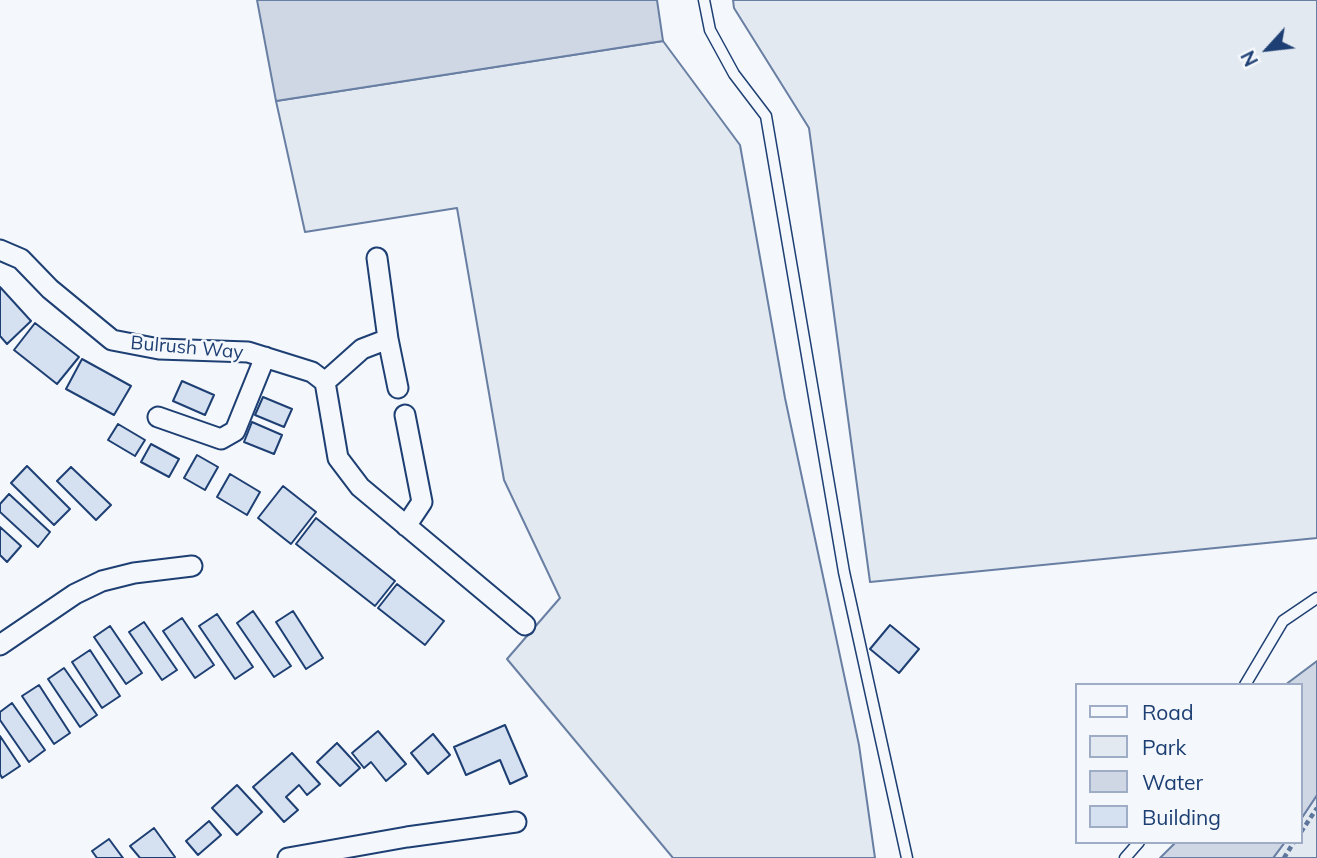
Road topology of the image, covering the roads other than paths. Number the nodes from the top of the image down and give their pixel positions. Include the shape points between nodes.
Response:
1 (704, 0) edge
2 (0, 250) edge
3 (377, 258) dead end
4 (388, 339) junction
5 (265, 357) junction
6 (325, 382) junction
7 (398, 388) dead end
8 (405, 415) dead end
9 (158, 417) dead end
10 (406, 526) junction
11 (192, 566) dead end
12 (1317, 598) edge
13 (525, 625) dead end
14 (0, 645) edge
15 (1246, 683) edge
16 (516, 822) dead end
17 (1137, 844) edge
18 (288, 858) edge
19 (907, 858) edge
20 (1125, 858) edge

1 - 19 lane via 710,30 734,74 766,116 844,572
2 - 5 street, Bulrush Way via 21,259 112,340 159,349 248,352
3 - 4 street
4 - 6 street via 362,349
4 - 7 street
5 - 6 street, Bulrush Way via 312,372
5 - 9 street via 235,431 228,435 220,439
6 - 10 street via 338,458 360,487
8 - 10 street via 422,502
10 - 13 street
11 - 14 street via 102,581
12 - 15 lane via 1283,621
16 - 18 street
17 - 20 lane

